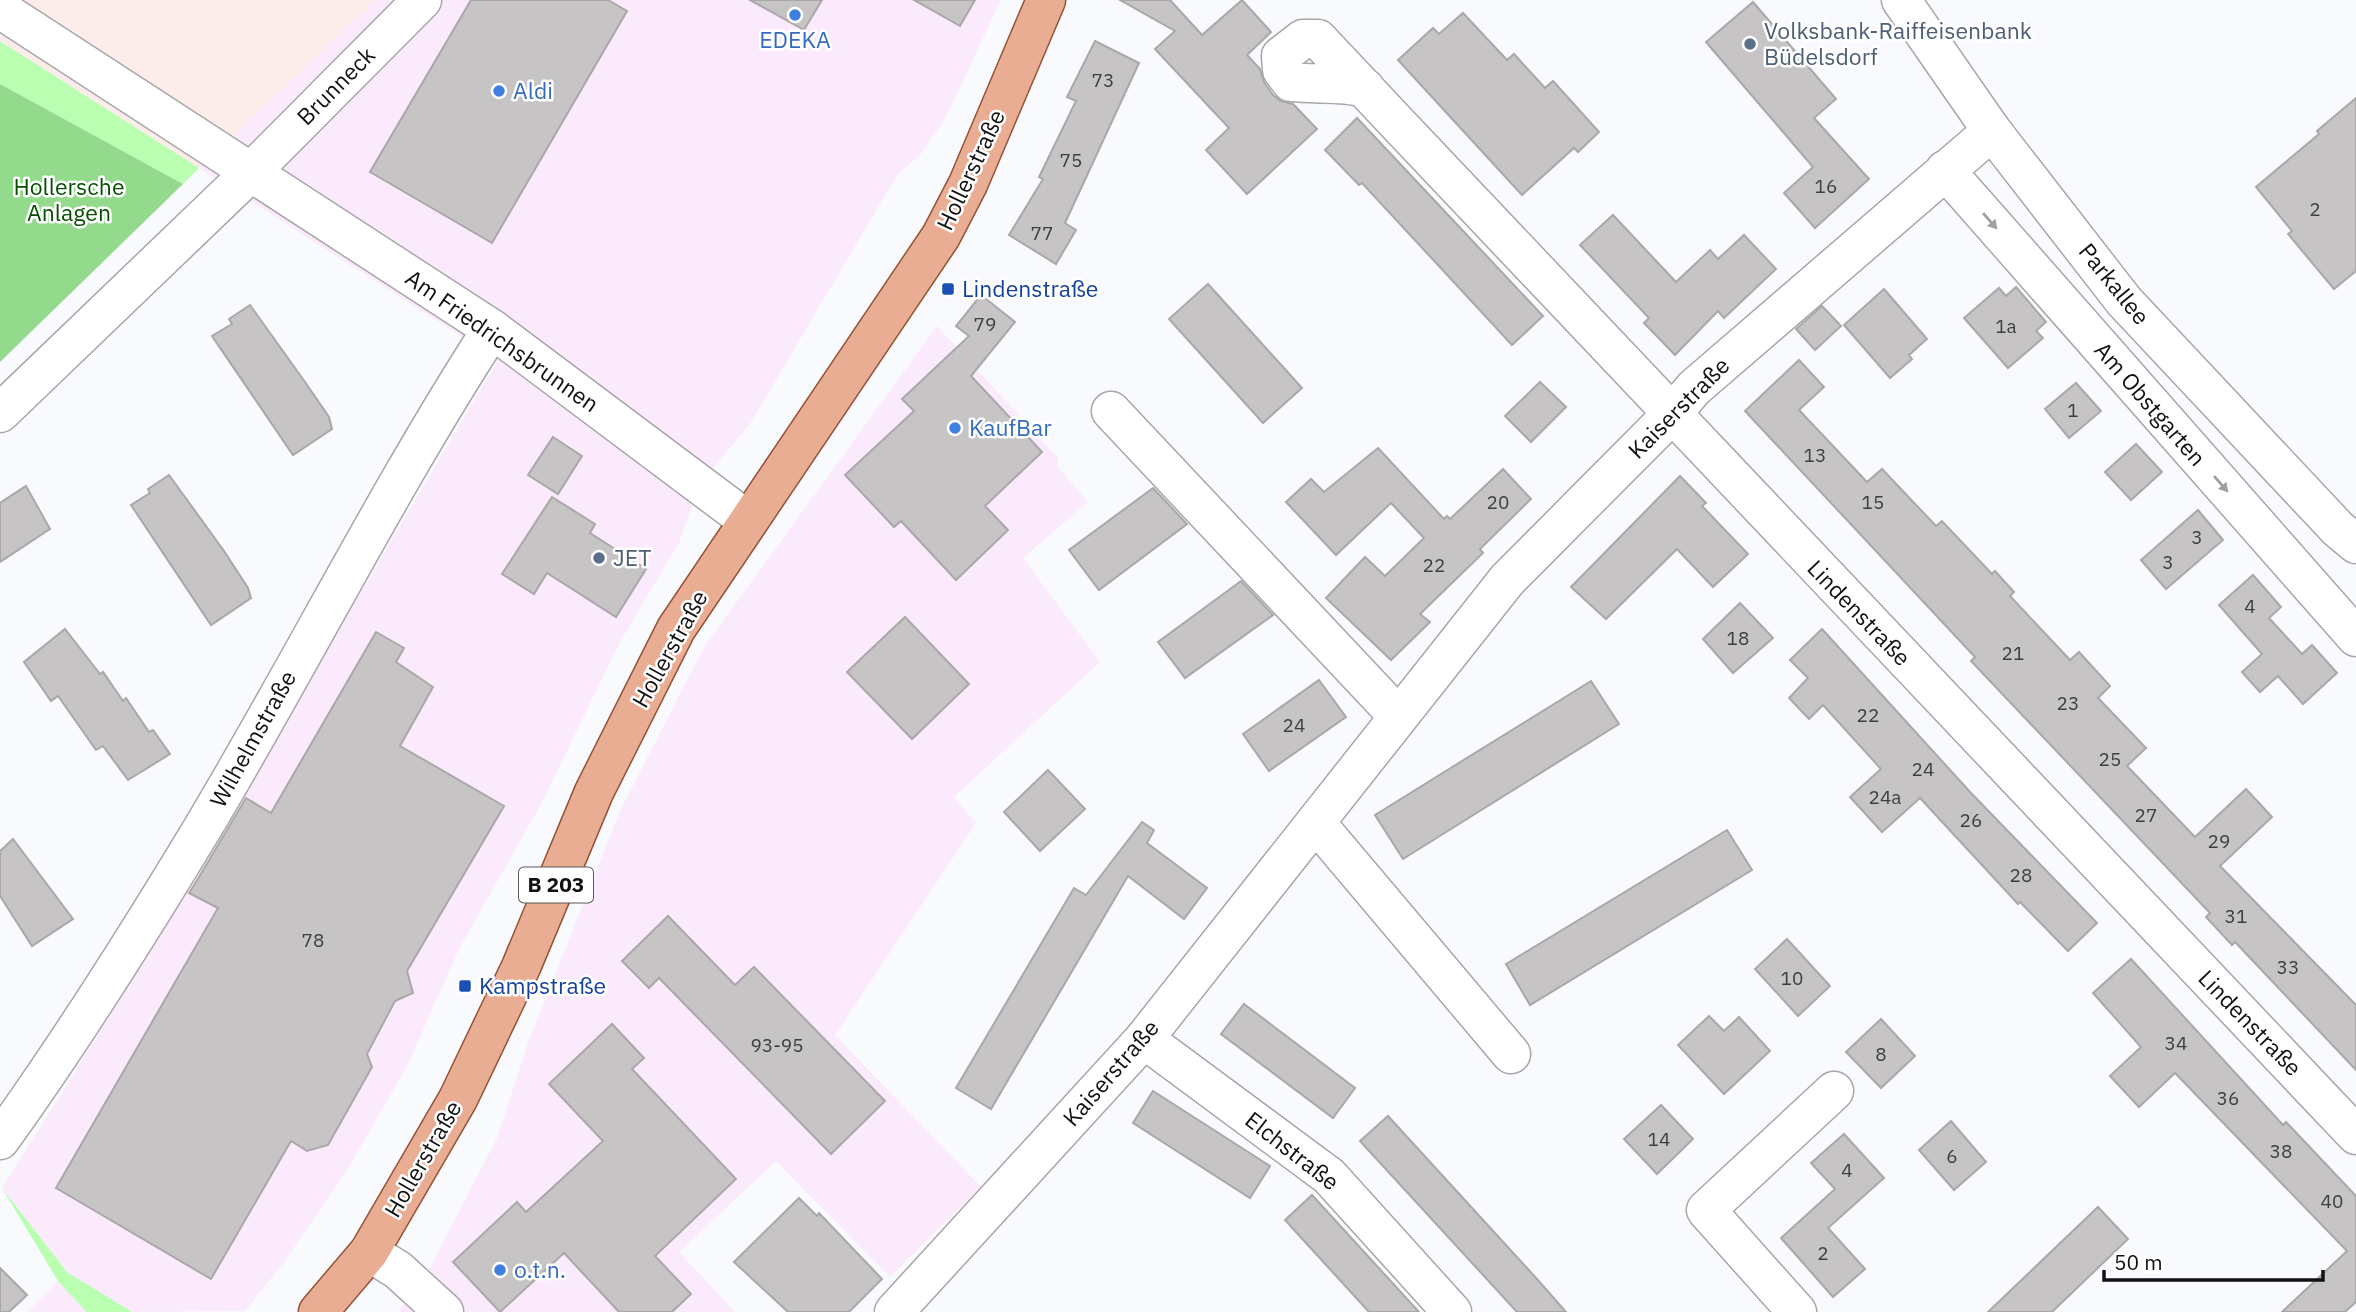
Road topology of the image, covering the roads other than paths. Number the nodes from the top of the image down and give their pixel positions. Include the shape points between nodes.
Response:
1 (422, 0) edge
2 (1046, 0) edge
3 (1901, 0) edge
4 (6, 7) edge
5 (1365, 88) dead end
6 (1992, 131) junction
7 (1945, 170) junction
8 (250, 173) junction
9 (492, 329) junction
10 (1111, 411) dead end
11 (0, 413) edge
12 (1671, 415) junction
13 (747, 520) junction
14 (2356, 544) edge
15 (2356, 637) edge
16 (1398, 716) junction
17 (1316, 823) junction
18 (1143, 1039) junction
19 (1511, 1054) dead end
20 (1834, 1091) dead end
21 (2356, 1135) edge
22 (0, 1140) edge
23 (369, 1252) junction
24 (318, 1312) edge
25 (444, 1312) edge
26 (894, 1312) edge
27 (1452, 1312) edge
28 (1797, 1312) edge

1 - 8 street, Brunneck
2 - 13 main road, Hollerstraße / B 203 via 968,184 941,236
3 - 6 street, Parkallee
4 - 8 street, Am Friedrichsbrunnen
5 - 12 street, Lindenstraße
6 - 7 street, Kaiserstraße
6 - 14 street, Parkallee via 2124,301
7 - 12 street, Kaiserstraße via 1693,388
7 -> 15 street, Am Obstgarten
8 - 9 street, Am Friedrichsbrunnen
8 - 11 street
9 - 13 street, Am Friedrichsbrunnen
9 - 22 street, Wilhelmstraße via 434,418 203,828 60,1057
10 - 16 street
12 - 16 street, Kaiserstraße via 1507,580
12 - 21 street, Lindenstraße
13 - 23 main road, Hollerstraße / B 203 via 677,629 594,792 521,967 458,1100
16 - 17 street, Kaiserstraße
17 - 18 street, Kaiserstraße
17 - 19 street
18 - 26 street, Kaiserstraße
18 - 27 street, Elchstraße via 1329,1176
20 - 28 street via 1706,1210
23 - 24 main road, Hollerstraße / B 203
23 - 25 street via 398,1270

